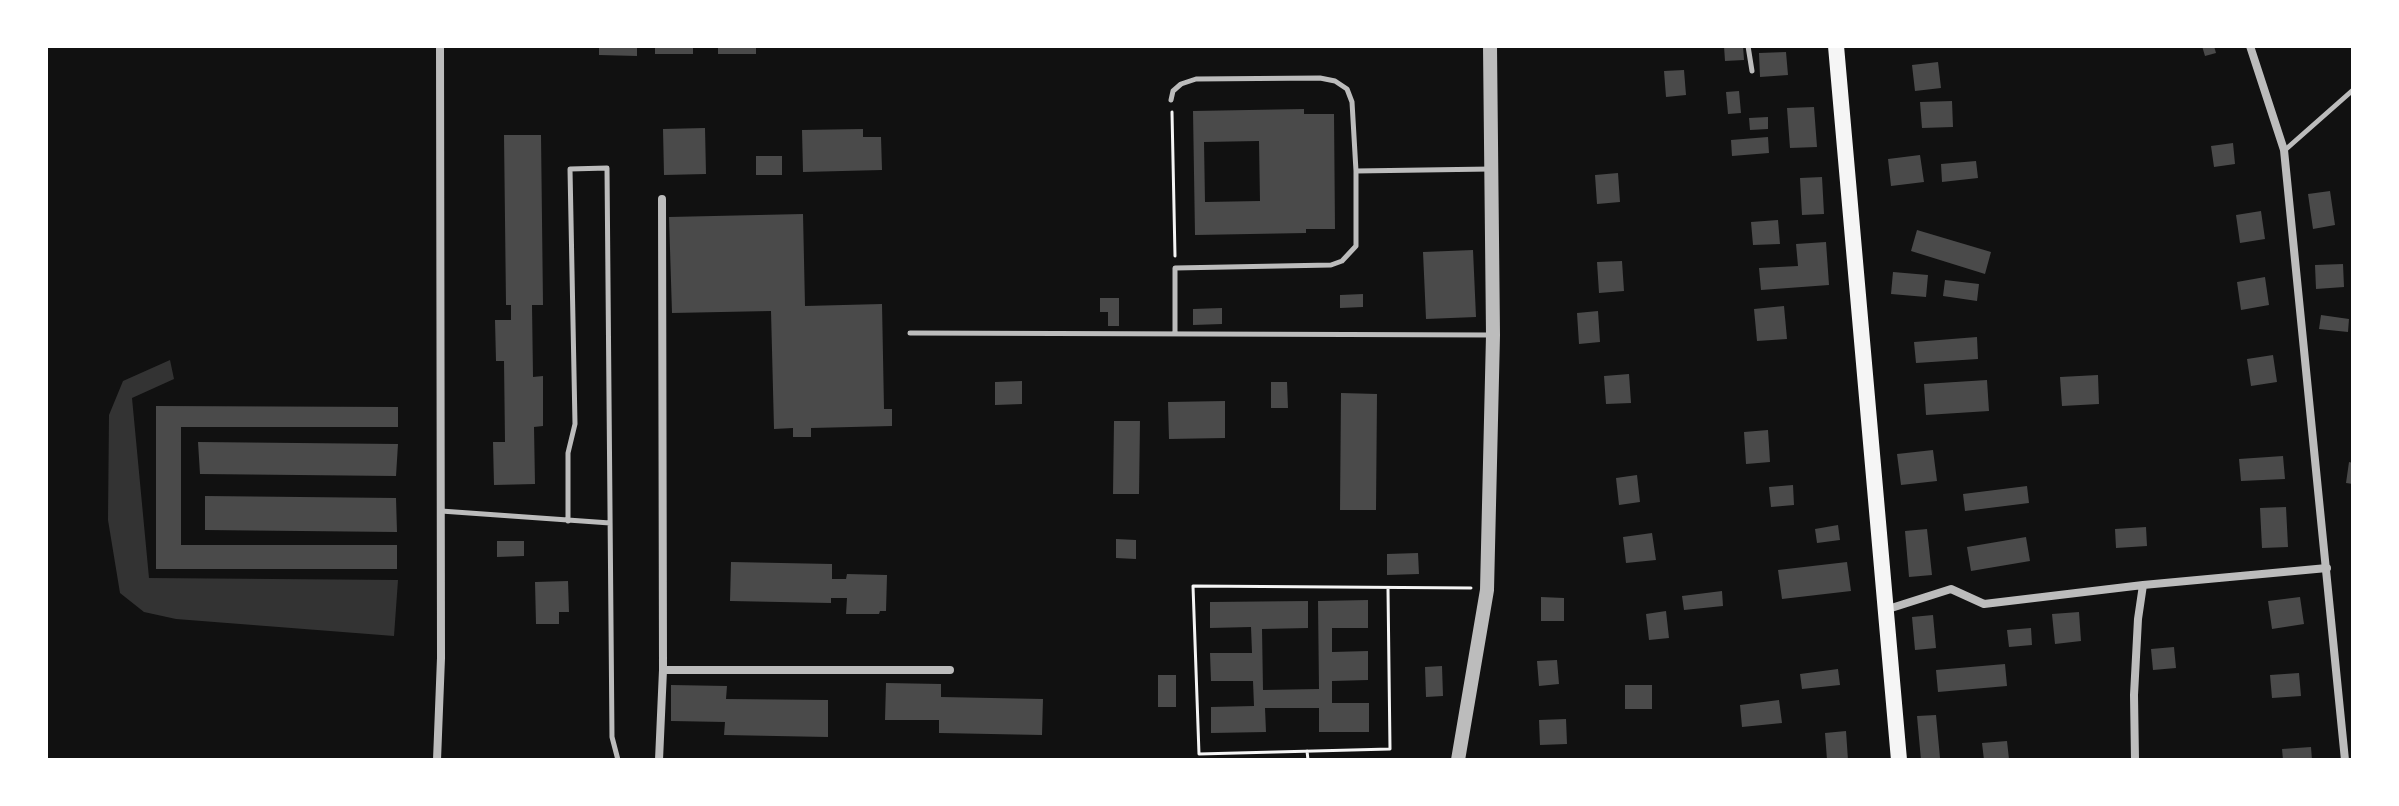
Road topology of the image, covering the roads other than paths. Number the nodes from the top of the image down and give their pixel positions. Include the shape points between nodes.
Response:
1 (440, 46) edge
2 (1490, 46) edge
3 (1748, 46) edge
4 (1836, 46) edge
5 (2250, 46) edge
6 (1752, 71) dead end
7 (2353, 90) edge
8 (1171, 100) road end
9 (2284, 150) junction
10 (1492, 169) junction
11 (1356, 171) junction
12 (662, 199) dead end
13 (910, 333) dead end
14 (1175, 333) junction
15 (1493, 335) junction
16 (441, 511) junction
17 (568, 521) junction
18 (610, 523) junction
19 (2327, 568) junction
20 (2143, 585) junction
21 (1885, 610) junction
22 (663, 670) junction
23 (950, 670) dead end
24 (437, 760) edge
25 (618, 760) edge
26 (659, 760) edge
27 (1458, 760) edge
28 (1899, 760) edge
29 (2135, 760) edge
30 (2345, 760) edge

1 - 16 street
2 - 10 street
3 - 6 lane
4 - 21 main road
5 - 9 street
7 - 9 lane
8 - 11 lane via 1181,84 1196,79 1335,81 1347,89 1352,102
9 - 19 street
10 - 11 lane
10 - 15 street
11 - 14 lane via 1356,246 1342,261 1175,268
12 - 22 street
13 - 14 lane
14 - 15 lane
15 - 27 street via 1487,588
16 - 17 lane
16 - 24 street
17 - 18 lane
17 - 18 lane via 568,453 575,424 570,169 607,168
18 - 25 lane via 612,737
19 - 20 street
19 - 30 street
20 - 21 street via 1984,604 1951,589
20 - 29 street
21 - 28 main road
22 - 23 street
22 - 26 street

